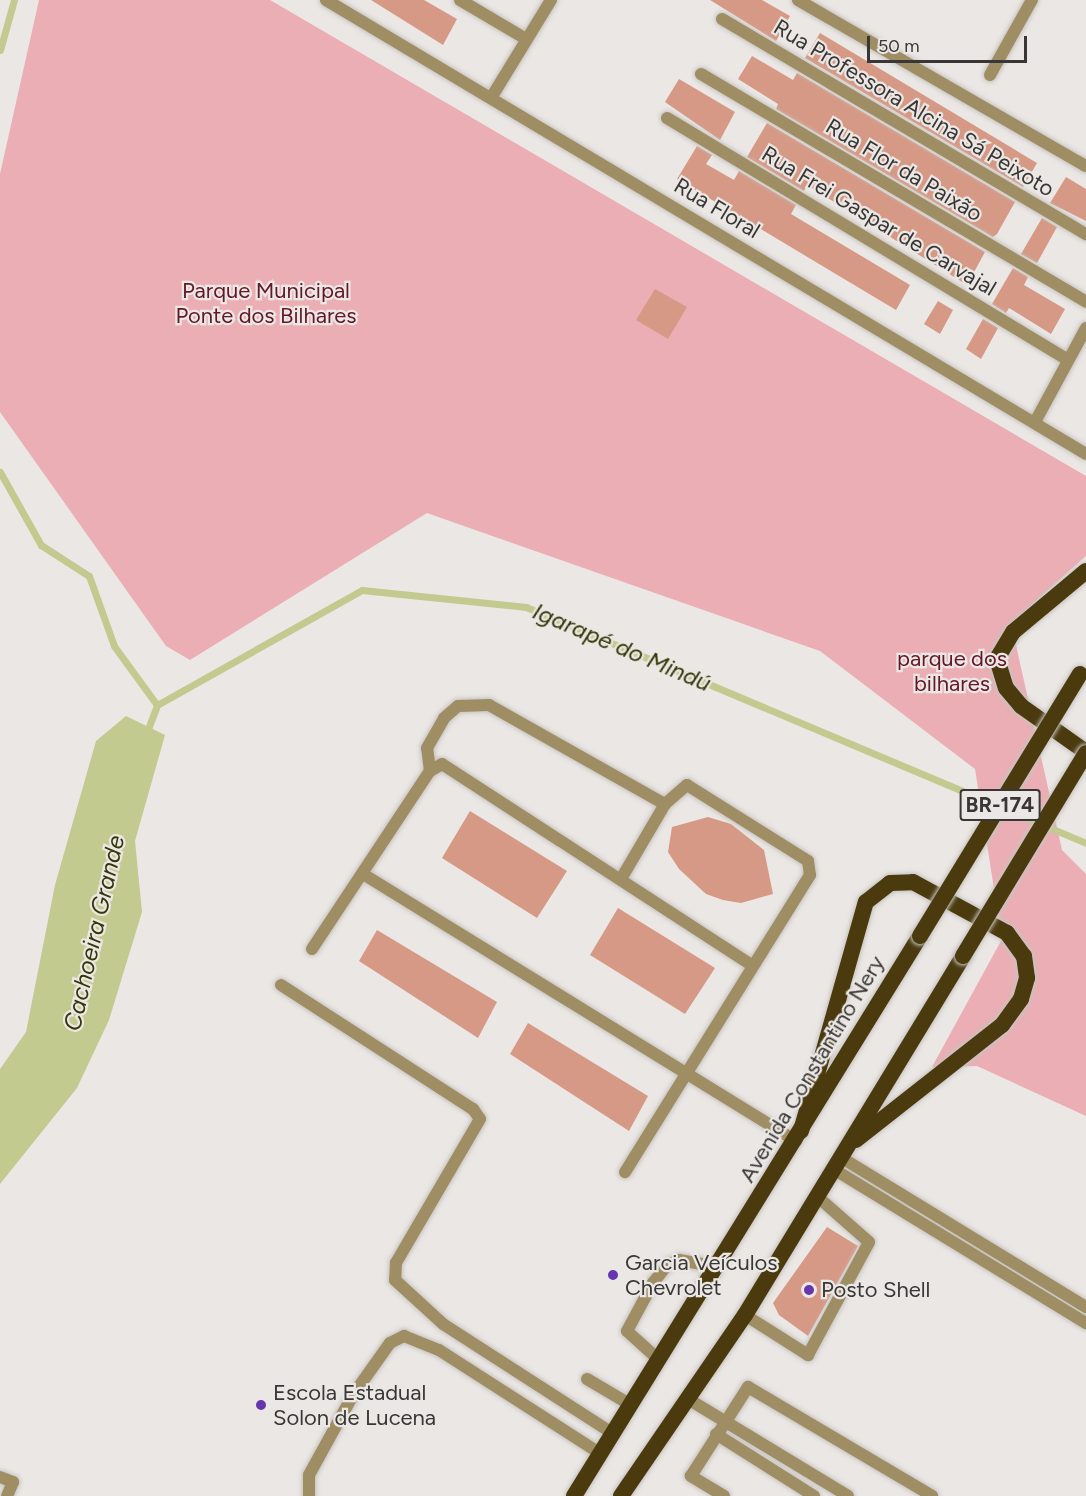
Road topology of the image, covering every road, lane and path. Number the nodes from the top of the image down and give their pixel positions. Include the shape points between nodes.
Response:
1 (326, 0) edge
2 (460, 0) edge
3 (551, 0) edge
4 (798, 0) edge
5 (1032, 0) edge
6 (722, 19) dead end
7 (526, 39) junction
8 (701, 74) dead end
9 (990, 75) dead end
10 (491, 98) junction
11 (667, 118) dead end
12 (1086, 166) edge
13 (1086, 234) edge
14 (1086, 302) edge
15 (1086, 328) edge
16 (1068, 360) junction
17 (1035, 422) junction
18 (1086, 454) edge
19 (1086, 571) edge
20 (1083, 669) edge
21 (1086, 752) edge
22 (430, 771) junction
23 (665, 804) junction
24 (363, 874) junction
25 (621, 879) junction
26 (312, 949) dead end
27 (752, 965) junction
28 (281, 985) dead end
29 (683, 1072) junction
30 (798, 1136) junction
31 (856, 1140) junction
32 (838, 1164) junction
33 (625, 1172) dead end
34 (819, 1198) junction
35 (717, 1267) junction
36 (1086, 1307) edge
37 (745, 1315) junction
38 (1086, 1323) edge
39 (659, 1360) junction
40 (587, 1379) dead end
41 (688, 1399) junction
42 (631, 1405) junction
43 (724, 1419) junction
44 (614, 1434) junction
45 (716, 1434) junction
46 (601, 1454) junction
47 (0, 1477) edge
48 (8, 1496) edge
49 (309, 1496) edge
50 (574, 1496) edge
51 (621, 1496) edge
52 (724, 1496) edge
53 (814, 1496) edge
54 (848, 1496) edge
55 (932, 1496) edge

1 - 10 street, Rua Floral
2 - 7 street
3 - 7 street
4 - 12 street
5 - 9 street
6 - 13 street, Rua Professora Alcina Sá Peixoto
7 - 10 street
8 - 14 street, Rua Flor da Paixão
10 - 17 street, Rua Floral
11 - 16 street, Rua Frei Gaspar de Carvajal
15 - 16 street
16 - 17 street
17 - 18 street, Rua Floral
19 - 21 highway via 1013,632 997,659 1006,688 1020,706
20 - 30 highway, Avenida Constantino Nery / BR-174, bridge
21 - 31 highway, BR-174, bridge
22 - 23 street via 427,748 444,718 458,706 489,705
22 - 24 street
22 - 25 street via 442,764 450,768
23 - 25 street
23 - 27 street via 687,784 808,861 810,875
24 - 26 street
24 - 29 street
25 - 27 street
27 - 29 street
28 - 44 street via 473,1109 480,1119 396,1263 395,1280 444,1324
29 - 30 street
29 - 33 street
30 - 31 highway via 866,902 890,884 913,882 1007,933 1024,956 1027,978 1021,999 1002,1025
30 - 35 highway, Avenida Constantino Nery / BR-174
31 - 32 highway, BR-174
32 - 34 highway, BR-174
32 - 36 street
32 - 38 street
34 - 37 highway, BR-174
34 - 37 street via 869,1242 808,1355
35 - 39 highway, Avenida Constantino Nery / BR-174
35 - 39 street via 679,1260 667,1265 653,1283 627,1331
37 - 41 highway, BR-174
39 - 42 highway, Avenida Constantino Nery / BR-174
40 - 42 street
41 - 43 street
41 - 51 highway, BR-174
42 - 44 highway, Avenida Constantino Nery / BR-174
43 - 45 street
43 - 54 street
43 - 55 street via 738,1396 757,1388
44 - 46 highway, Avenida Constantino Nery / BR-174
45 - 52 street via 691,1476
45 - 53 street
46 - 49 street via 439,1350 404,1336 390,1343 353,1395 309,1475
46 - 50 highway, Avenida Constantino Nery / BR-174
47 - 48 street via 13,1482

